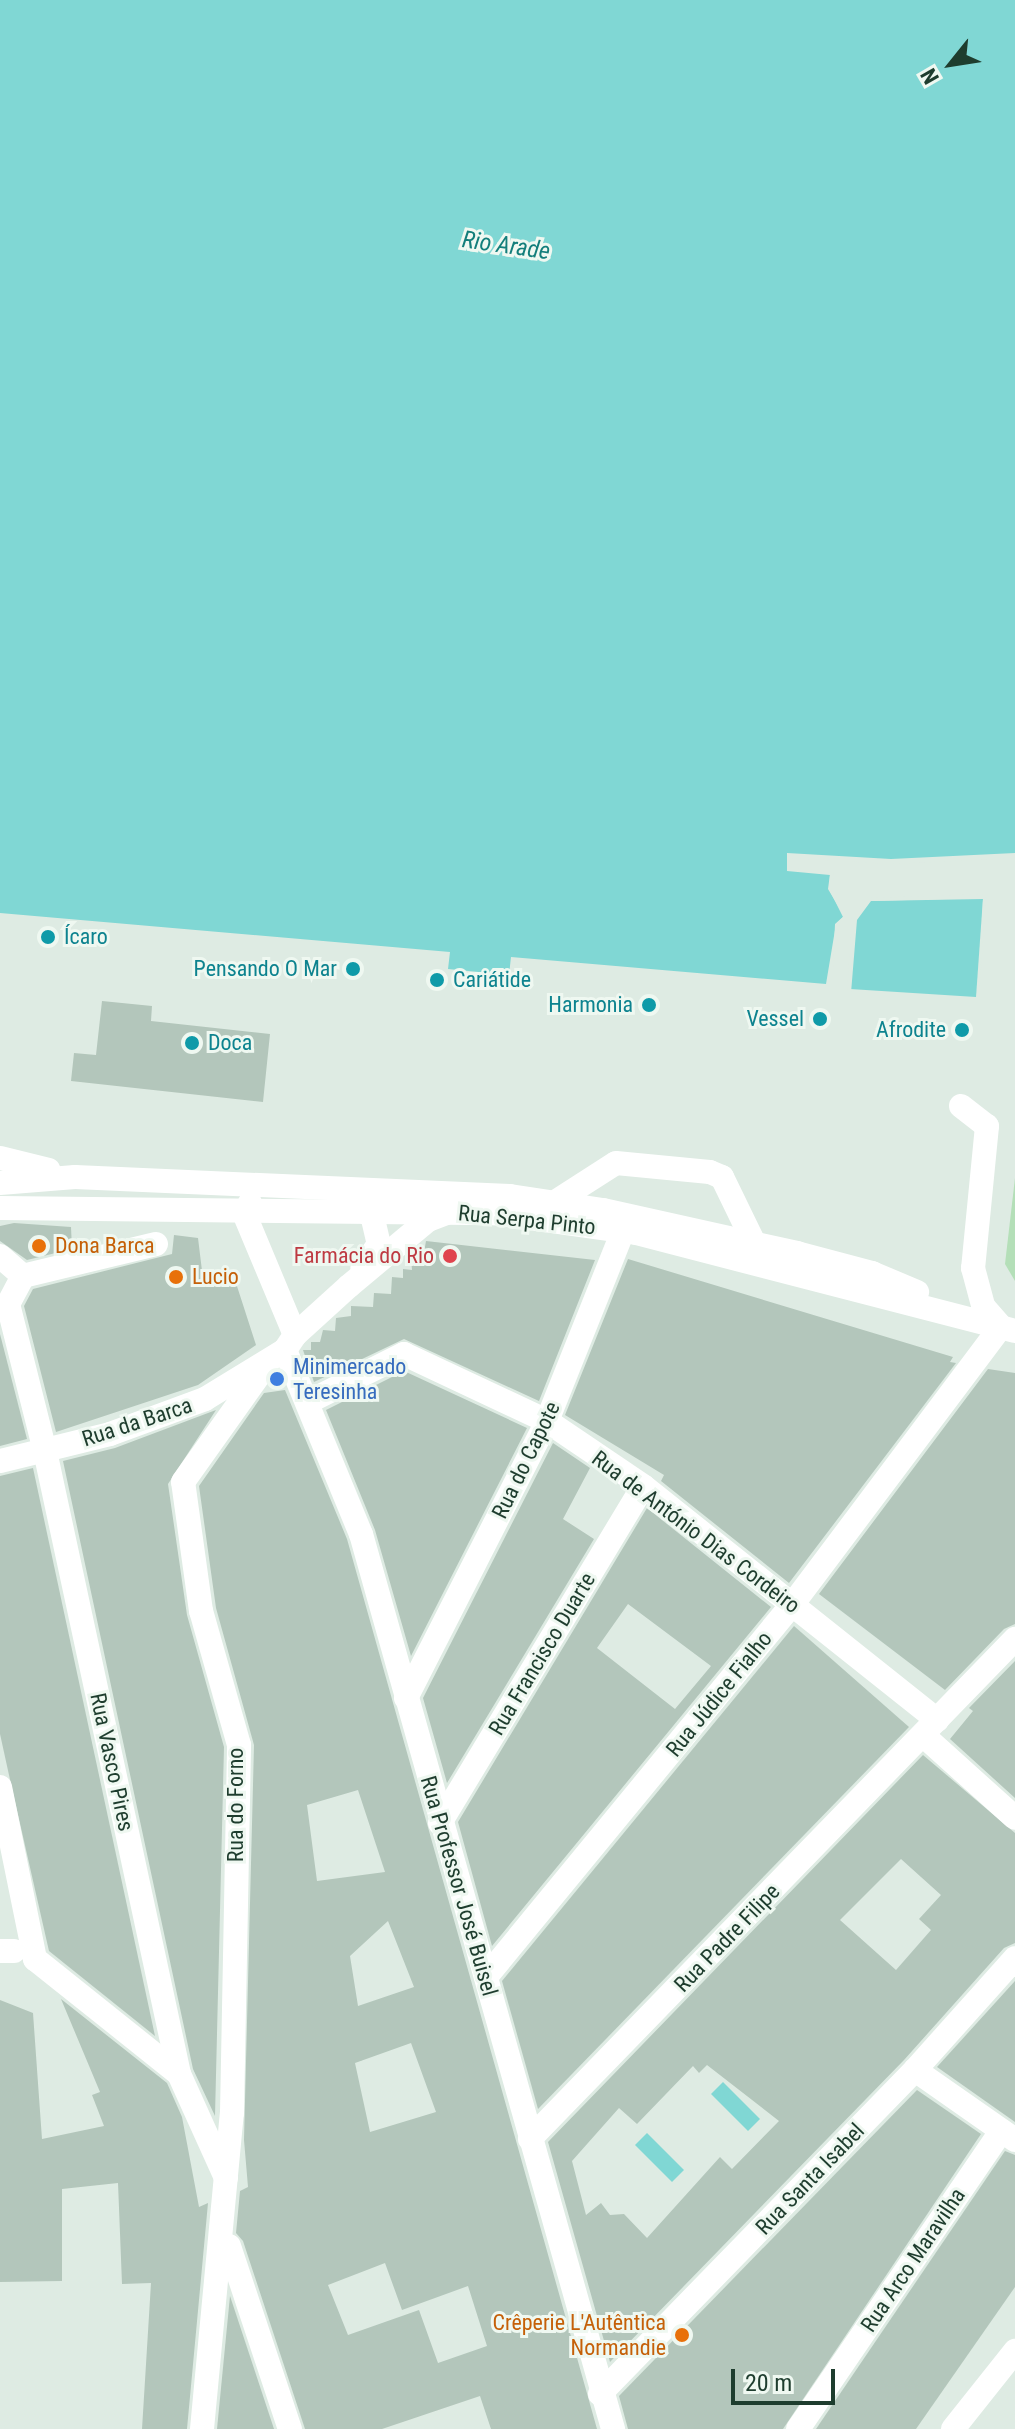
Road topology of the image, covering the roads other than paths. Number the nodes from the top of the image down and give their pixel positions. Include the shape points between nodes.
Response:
1 (961, 1106) dead end
2 (0, 1158) edge
3 (75, 1177) junction
4 (0, 1183) edge
5 (288, 1187) junction
6 (329, 1189) junction
7 (555, 1202) junction
8 (0, 1208) edge
9 (367, 1212) junction
10 (448, 1212) junction
11 (244, 1213) junction
12 (626, 1224) junction
13 (754, 1243) junction
14 (156, 1244) dead end
15 (0, 1256) edge
16 (23, 1276) junction
17 (349, 1286) junction
18 (4, 1303) edge
19 (1008, 1329) edge
20 (282, 1350) junction
21 (310, 1401) junction
22 (547, 1421) junction
23 (45, 1451) junction
24 (0, 1461) edge
25 (643, 1486) junction
26 (792, 1605) junction
27 (1015, 1639) edge
28 (406, 1698) junction
29 (930, 1728) junction
30 (0, 1787) edge
31 (1015, 1818) edge
32 (440, 1823) junction
33 (16, 1953) edge
34 (1015, 1958) edge
35 (486, 1977) junction
36 (915, 2070) junction
37 (179, 2074) junction
38 (1008, 2135) edge
39 (530, 2139) junction
40 (227, 2180) junction
41 (224, 2224) junction
42 (1015, 2351) edge
43 (600, 2394) junction
44 (202, 2429) edge
45 (290, 2429) edge
46 (613, 2429) edge
47 (798, 2429) edge
48 (953, 2429) edge

1 - 19 street via 987,1126 973,1268 983,1306
2 - 3 street
3 - 4 street
3 - 5 street, Rua Serpa Pinto
5 - 6 street, Rua Serpa Pinto
5 - 11 street via 260,1194
6 - 7 street, Rua Serpa Pinto
6 - 9 street via 358,1201
7 - 12 street, Rua Serpa Pinto
7 - 13 street via 616,1163 710,1172 722,1177
8 - 11 street, Rua Serpa Pinto
9 - 10 street, Rua Serpa Pinto
9 - 11 street, Rua Serpa Pinto
9 - 17 street via 379,1244
10 - 12 street, Rua Serpa Pinto
10 - 17 street via 428,1220
11 - 20 street, Rua Professor José Buisel
12 - 13 street, Rua Serpa Pinto
12 - 19 street, Rua Serpa Pinto
12 - 22 street, Rua do Capote
13 - 19 street, Rua Serpa Pinto via 872,1273
14 - 16 street
15 - 16 street
16 - 18 street
17 - 20 street
18 - 23 street, Rua Vasco Pires
19 - 26 street, Rua Júdice Fialho
20 - 21 street, Rua Professor José Buisel
20 - 23 street, Rua da Barca via 205,1399
20 - 40 street, Rua do Forno via 183,1482 201,1611 239,1745
21 - 22 street, Rua de António Dias Cordeiro via 404,1354
21 - 28 street, Rua Professor José Buisel via 361,1534
22 - 25 street, Rua de António Dias Cordeiro
22 - 28 street, Rua do Capote
23 - 24 street, Rua da Barca
23 - 37 street, Rua Vasco Pires
25 - 26 street, Rua de António Dias Cordeiro
25 - 32 street, Rua Francisco Duarte
26 - 29 street, Rua de António Dias Cordeiro
26 - 35 street, Rua Júdice Fialho
27 - 29 street, Rua Padre Filipe
28 - 32 street, Rua Professor José Buisel
29 - 31 street, Rua de António Dias Cordeiro
29 - 39 street, Rua Padre Filipe
30 - 33 street
32 - 35 street, Rua Professor José Buisel
33 - 37 street
34 - 36 street, Rua Santa Isabel
35 - 39 street, Rua Professor José Buisel
36 - 38 street
36 - 43 street, Rua Santa Isabel
37 - 40 street
38 - 47 street, Rua Arco Maravilha
39 - 43 street, Rua Professor José Buisel
40 - 41 street, Rua do Forno
41 - 44 street, Rua do Forno
41 - 45 street via 242,2293
42 - 48 street
43 - 46 street, Rua Professor José Buisel

